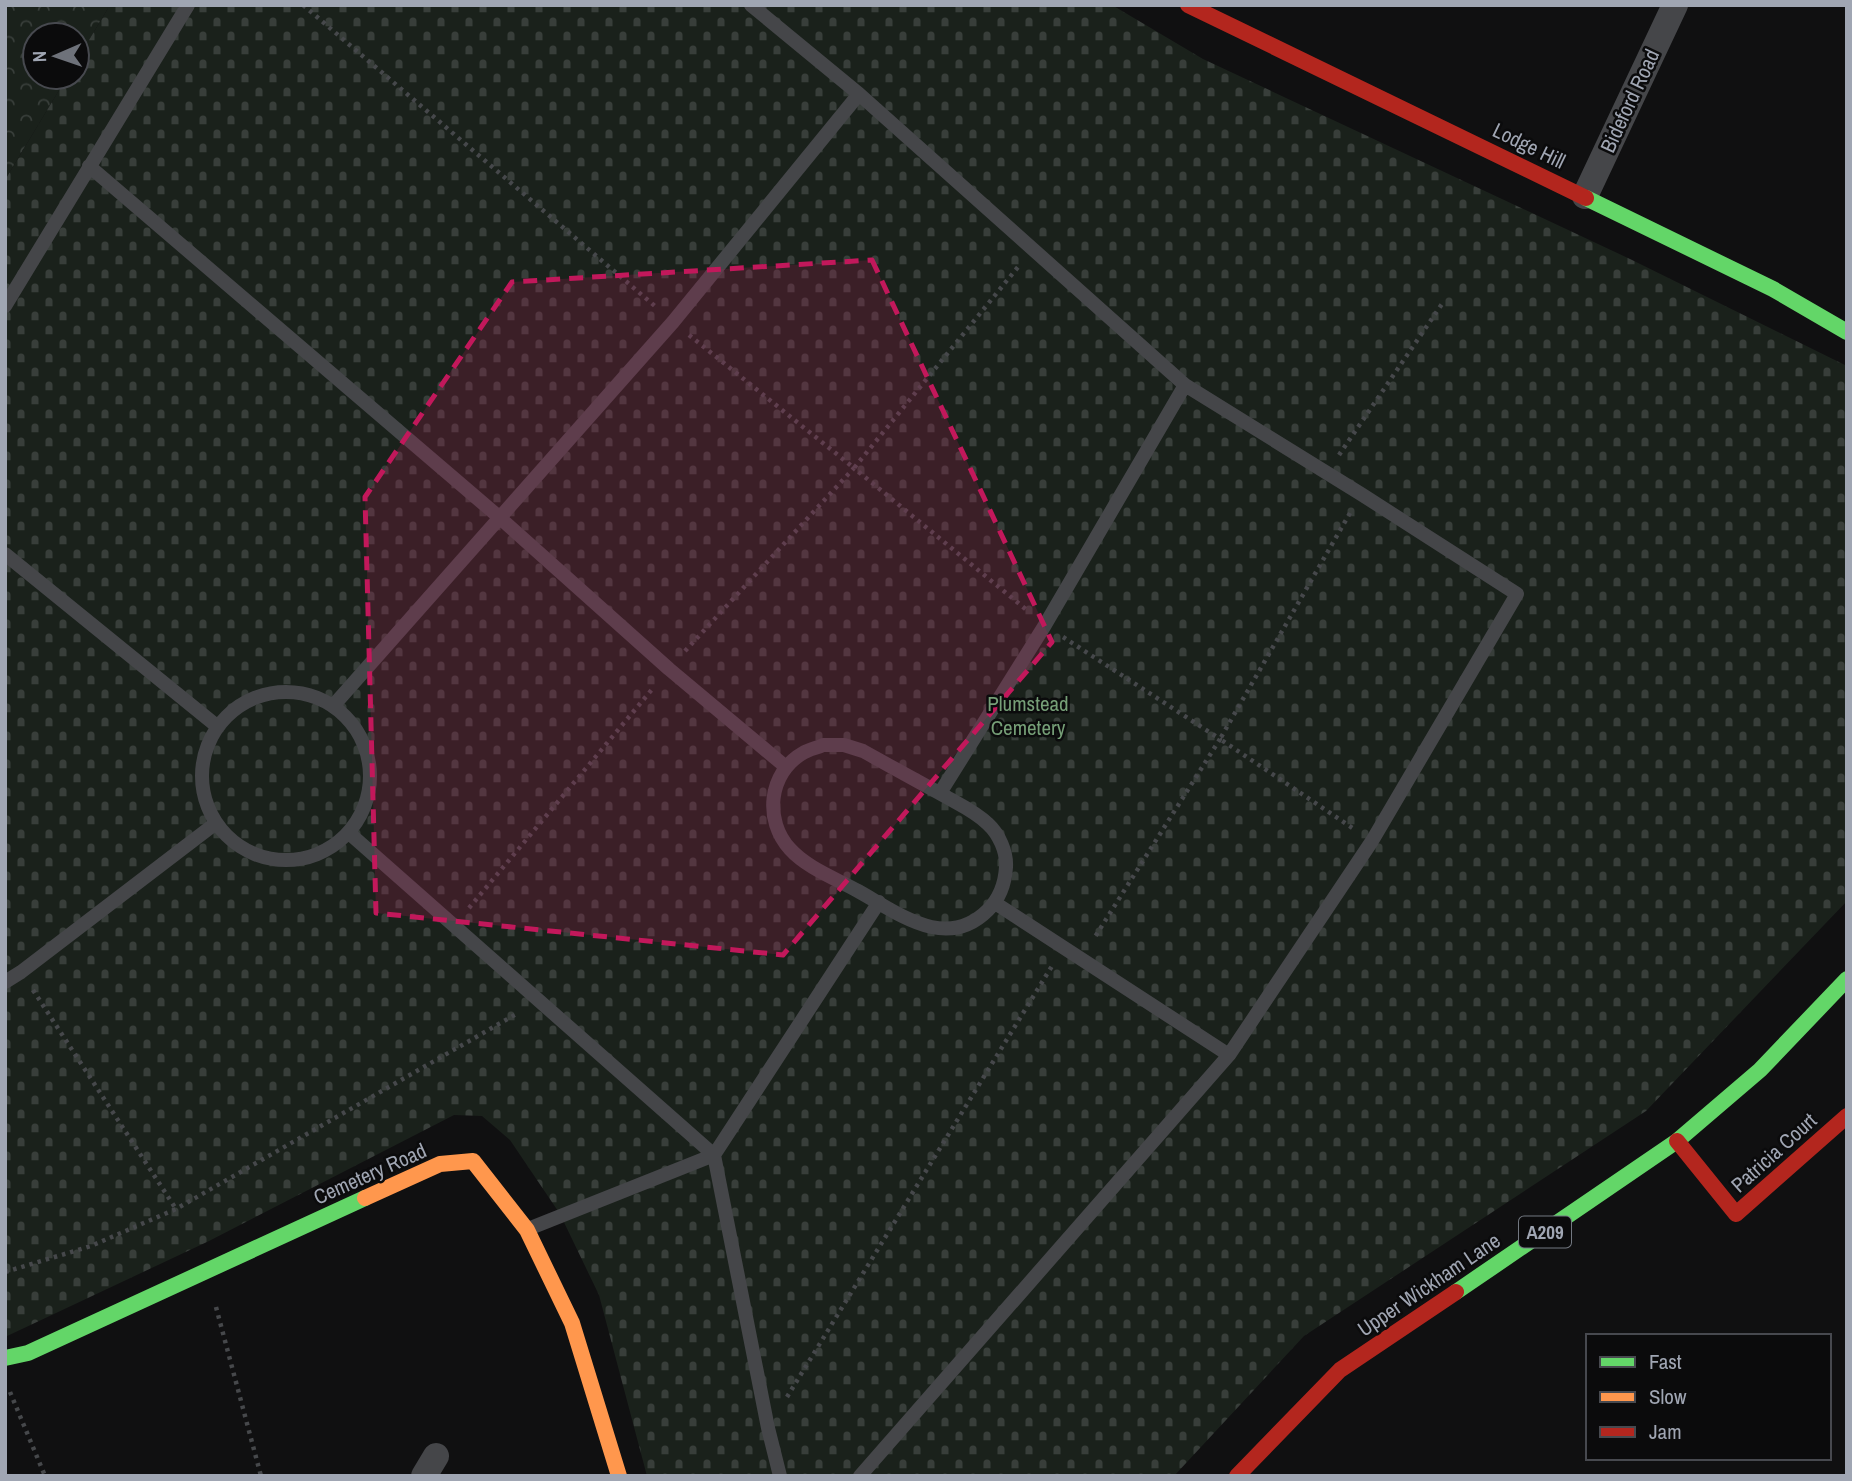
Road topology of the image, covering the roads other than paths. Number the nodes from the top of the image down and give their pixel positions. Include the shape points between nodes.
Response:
1 (188, 5) edge
2 (751, 5) edge
3 (1188, 5) edge
4 (1675, 5) edge
5 (859, 94) junction
6 (89, 166) junction
7 (1585, 196) junction
8 (5, 306) edge
9 (1847, 332) edge
10 (1185, 385) junction
11 (499, 517) junction
12 (5, 554) edge
13 (333, 706) junction
14 (218, 727) junction
15 (786, 767) junction
16 (940, 793) junction
17 (216, 823) junction
18 (349, 833) junction
19 (879, 902) junction
20 (995, 903) junction
21 (1847, 979) edge
22 (5, 982) edge
23 (1229, 1055) junction
24 (1847, 1116) edge
25 (1677, 1141) junction
26 (714, 1155) junction
27 (527, 1230) junction
28 (5, 1358) edge
29 (619, 1476) edge
30 (780, 1476) edge
31 (860, 1476) edge
32 (1237, 1476) edge

1 - 6 lane
2 - 5 lane
3 - 7 street, Lodge Hill
4 - 7 street, Bideford Road
5 - 10 lane
5 - 11 lane via 673,322
6 - 8 lane
6 - 11 lane
7 - 9 street, Lodge Hill via 1773,289
10 - 16 lane via 1045,625
10 - 23 lane via 1517,594 1372,841
11 - 13 lane
11 - 15 lane
12 - 14 lane
13 - 14 lane via 310,695 284,692 258,697 235,709
13 - 18 lane via 354,726 367,752 370,780 364,809
14 - 17 lane via 206,750 202,775 205,800
15 - 16 lane via 823,745 844,745
15 - 19 lane via 773,801 778,834 791,851
16 - 20 lane via 990,825 1001,843 1006,863 1004,884
17 - 18 lane via 233,842 255,855 280,861 305,859 329,849
17 - 22 lane
18 - 26 lane
19 - 20 lane via 919,924 939,929 960,927 980,918
19 - 26 lane
20 - 23 lane
21 - 25 street, Upper Wickham Lane / A209 via 1760,1070
23 - 31 lane
24 - 25 street, Patricia Court via 1736,1214
25 - 32 street, Upper Wickham Lane / A209 via 1339,1370
26 - 27 lane
26 - 30 lane
27 - 28 street, Cemetery Road via 473,1161 440,1164 29,1353
27 - 29 street, Cemetery Road via 572,1323

